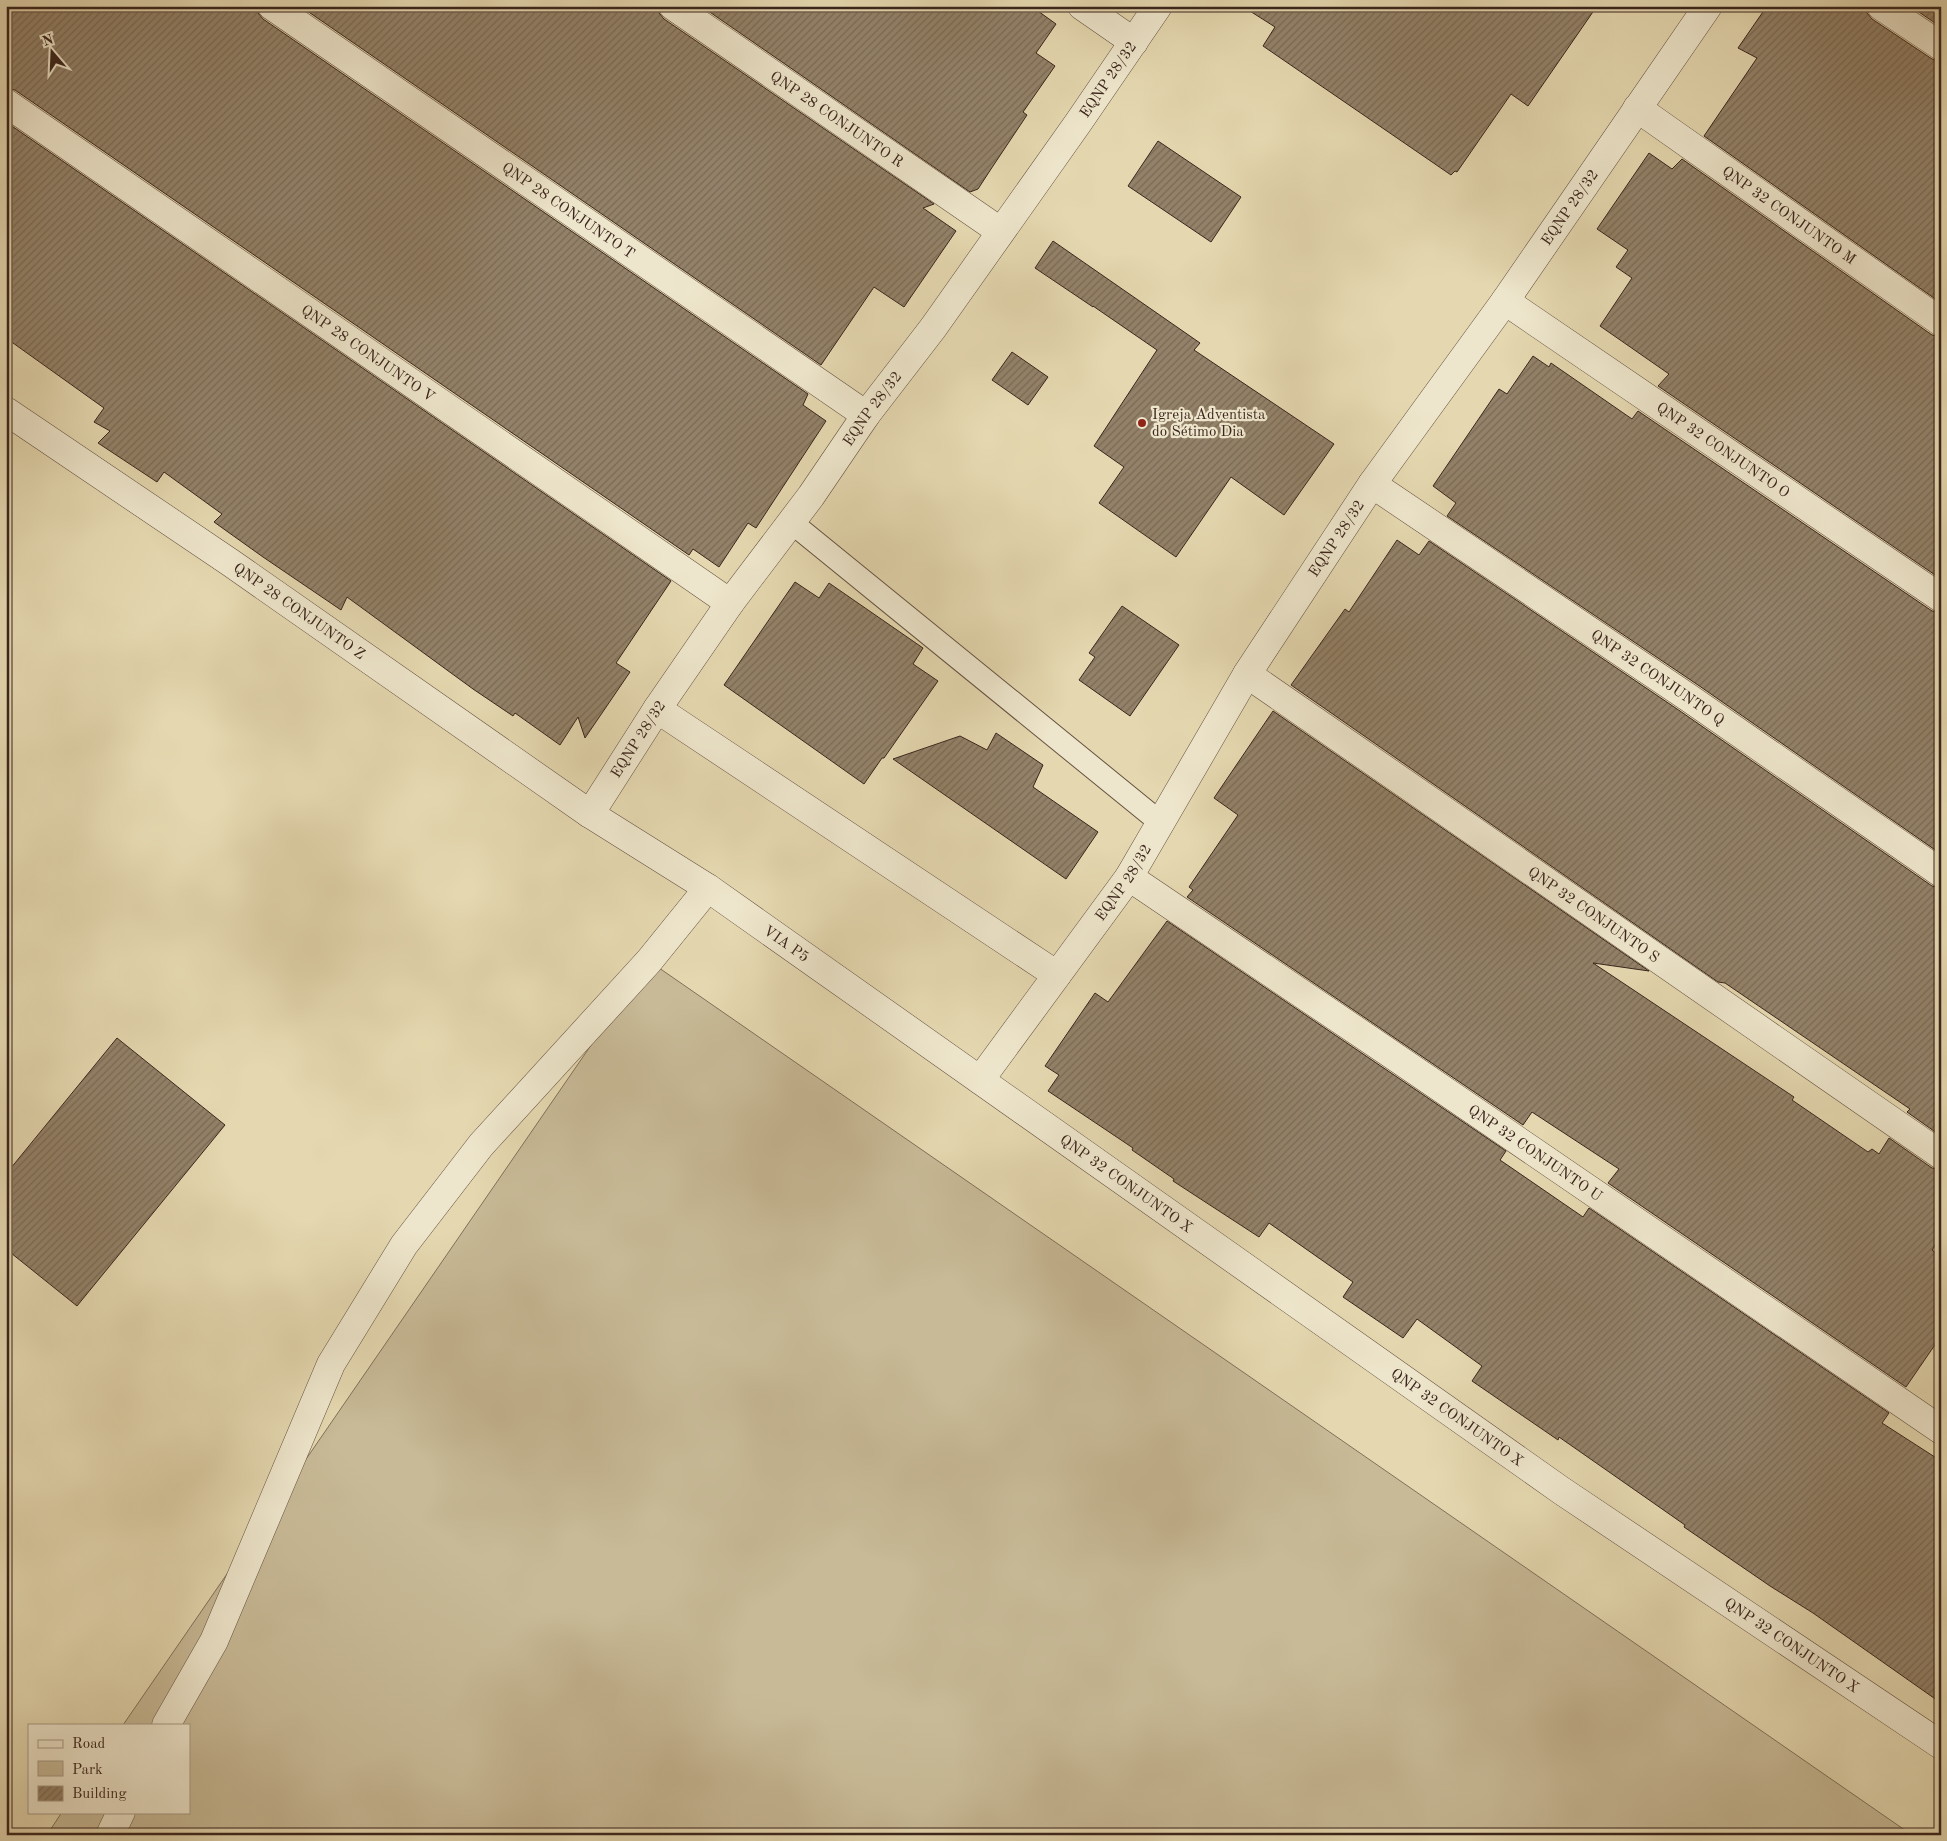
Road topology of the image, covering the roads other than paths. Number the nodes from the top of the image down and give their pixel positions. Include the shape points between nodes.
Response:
1 (272, 6) edge
2 (673, 6) edge
3 (1082, 6) edge
4 (1158, 6) edge
5 (1708, 6) edge
6 (1881, 6) edge
7 (1134, 42) junction
8 (1941, 46) edge
9 (6, 103) edge
10 (1637, 108) junction
11 (1000, 231) junction
12 (1505, 301) junction
13 (1941, 322) edge
14 (6, 411) edge
15 (866, 415) junction
16 (1372, 484) junction
17 (791, 522) junction
18 (1941, 598) edge
19 (730, 603) junction
20 (1247, 674) junction
21 (657, 709) junction
22 (590, 814) junction
23 (1161, 823) junction
24 (1941, 873) edge
25 (1129, 877) junction
26 (708, 888) junction
27 (1057, 975) junction
28 (980, 1080) junction
29 (1941, 1155) edge
30 (1941, 1430) edge
31 (167, 1724) edge
32 (1941, 1745) edge
33 (119, 1814) edge
34 (110, 1835) edge

1 - 15 street, QNP 28 CONJUNTO T
2 - 11 street, QNP 28 CONJUNTO R
3 - 7 street
4 - 7 street, EQNP 28/32
5 - 10 street, EQNP 28/32
6 - 8 street
7 - 11 street, EQNP 28/32
9 - 19 street, QNP 28 CONJUNTO V
10 - 12 street, EQNP 28/32
10 - 13 street, QNP 32 CONJUNTO M
11 - 15 street, EQNP 28/32 via 933,328
12 - 16 street, EQNP 28/32
12 - 18 street, QNP 32 CONJUNTO O
14 - 22 street, QNP 28 CONJUNTO Z via 231,563
15 - 17 street, EQNP 28/32
16 - 20 street, EQNP 28/32
16 - 24 street, QNP 32 CONJUNTO Q
17 - 19 street, EQNP 28/32
17 - 23 lane
19 - 21 street, EQNP 28/32
20 - 23 street, EQNP 28/32
20 - 29 street, QNP 32 CONJUNTO S
21 - 22 street, EQNP 28/32
21 - 27 street
22 - 26 street, VIA P5
23 - 25 street, EQNP 28/32
25 - 27 street, EQNP 28/32
25 - 30 street, QNP 32 CONJUNTO U
26 - 28 street, VIA P5
26 - 31 street via 649,961 481,1145 404,1246 331,1364 214,1641
27 - 28 street, EQNP 28/32
28 - 32 street, QNP 32 CONJUNTO X via 1562,1490
33 - 34 street

